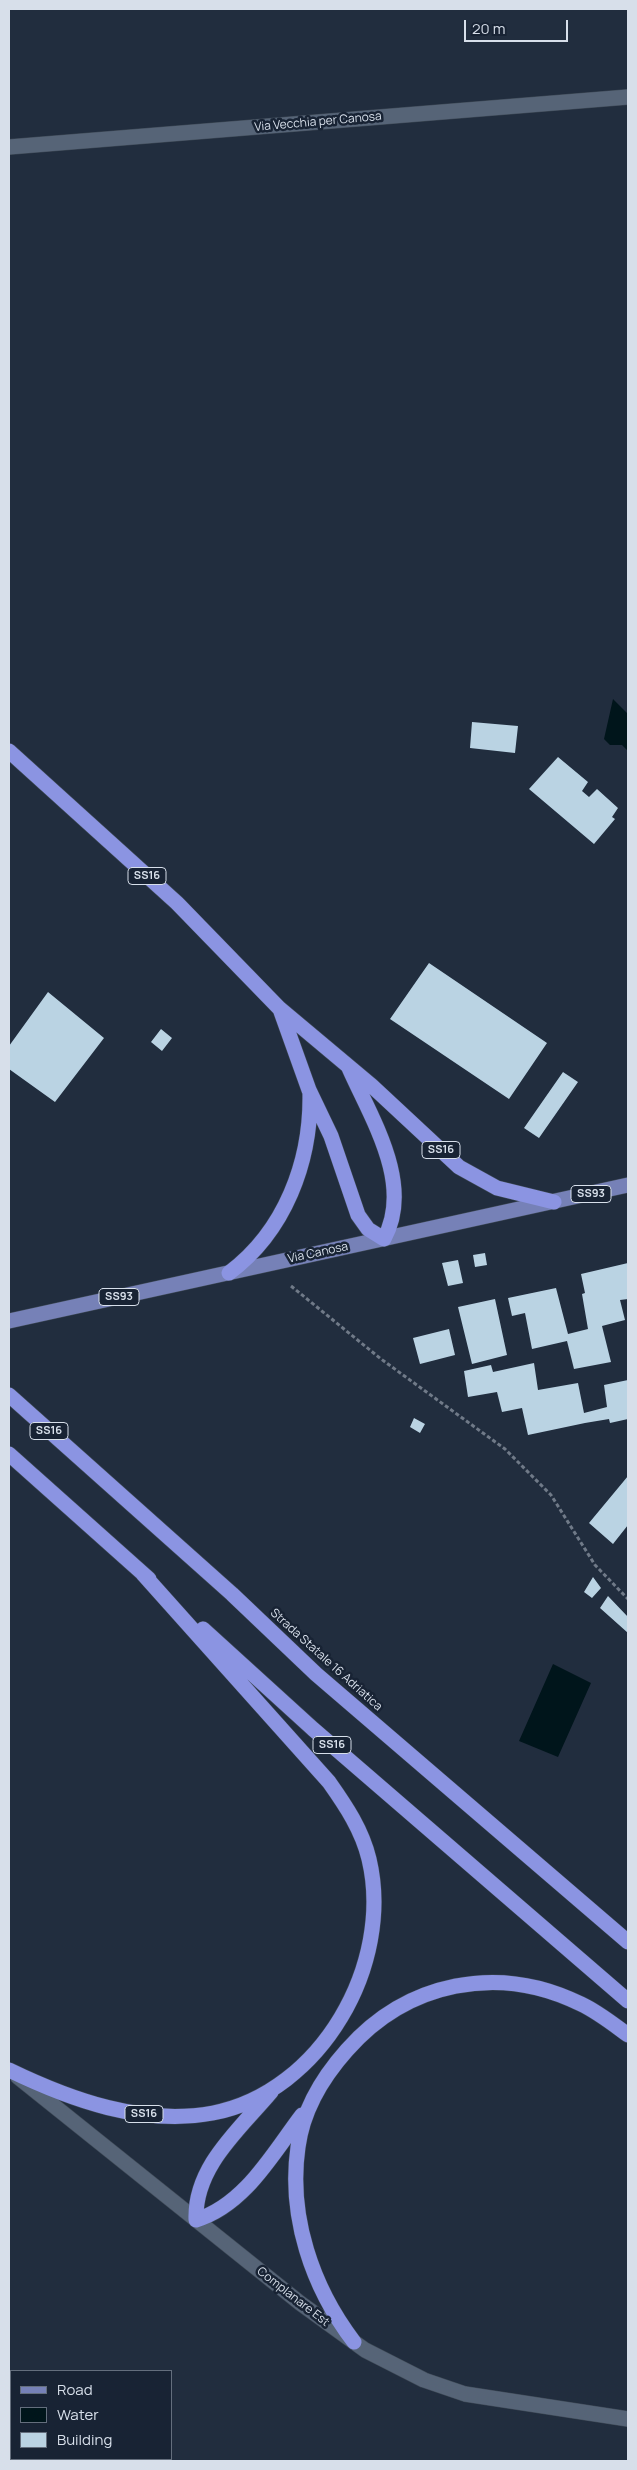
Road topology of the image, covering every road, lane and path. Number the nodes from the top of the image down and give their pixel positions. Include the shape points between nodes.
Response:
1 (628, 97) edge
2 (9, 147) edge
3 (9, 751) edge
4 (279, 1008) junction
5 (347, 1064) junction
6 (309, 1090) junction
7 (628, 1186) edge
8 (554, 1202) junction
9 (384, 1238) junction
10 (265, 1264) junction
11 (229, 1273) junction
12 (9, 1321) edge
13 (9, 1395) edge
14 (9, 1454) edge
15 (143, 1574) junction
16 (628, 1599) edge
17 (628, 1942) edge
18 (628, 2001) edge
19 (628, 2035) edge
20 (9, 2070) edge
21 (279, 2084) junction
22 (309, 2105) junction
23 (196, 2220) junction
24 (354, 2342) junction
25 (628, 2418) edge

1 - 2 street, Via Vecchia per Canosa
3 - 4 highway, SS16 via 170,897
4 - 5 highway, SS16
4 - 6 highway, SS16
5 - 8 highway, SS16 via 468,1174 509,1192
5 - 9 highway, SS16 via 383,1145 391,1173 394,1212
6 - 9 highway, SS16 via 331,1136 358,1215 368,1229
6 - 11 highway, SS16 via 307,1144 284,1207 260,1244
7 - 8 main road, Via Canosa / SS93
8 - 9 main road, Via Canosa / SS93
9 - 10 main road, Via Canosa / SS93
10 - 11 main road, Via Canosa / SS93
10 - 16 path via 381,1359 505,1448 551,1495 595,1565
11 - 12 main road, Via Canosa / SS93
13 - 17 highway, Strada Statale 16 Adriatica / SS16 via 232,1594 316,1674
14 - 15 highway, SS16
15 - 18 highway, SS16 via 321,1736
15 - 21 highway, SS16 via 329,1782 356,1825 369,1860 373,1891 372,1923 368,1953 358,1986 328,2036
19 - 22 highway via 583,2005 551,1992 493,1983 445,1987 401,2004 372,2024 331,2069
20 - 21 highway, SS16 via 61,2093 97,2104 133,2113 173,2117 228,2109
20 - 23 street, Complanare Est
21 - 23 highway, SS16 via 206,2170 197,2196
22 - 23 highway via 239,2196 222,2209
22 - 24 highway via 298,2145 296,2169 296,2197 302,2232 324,2293
23 - 24 street, Complanare Est
24 - 25 street, Complanare Est via 424,2380 465,2394

